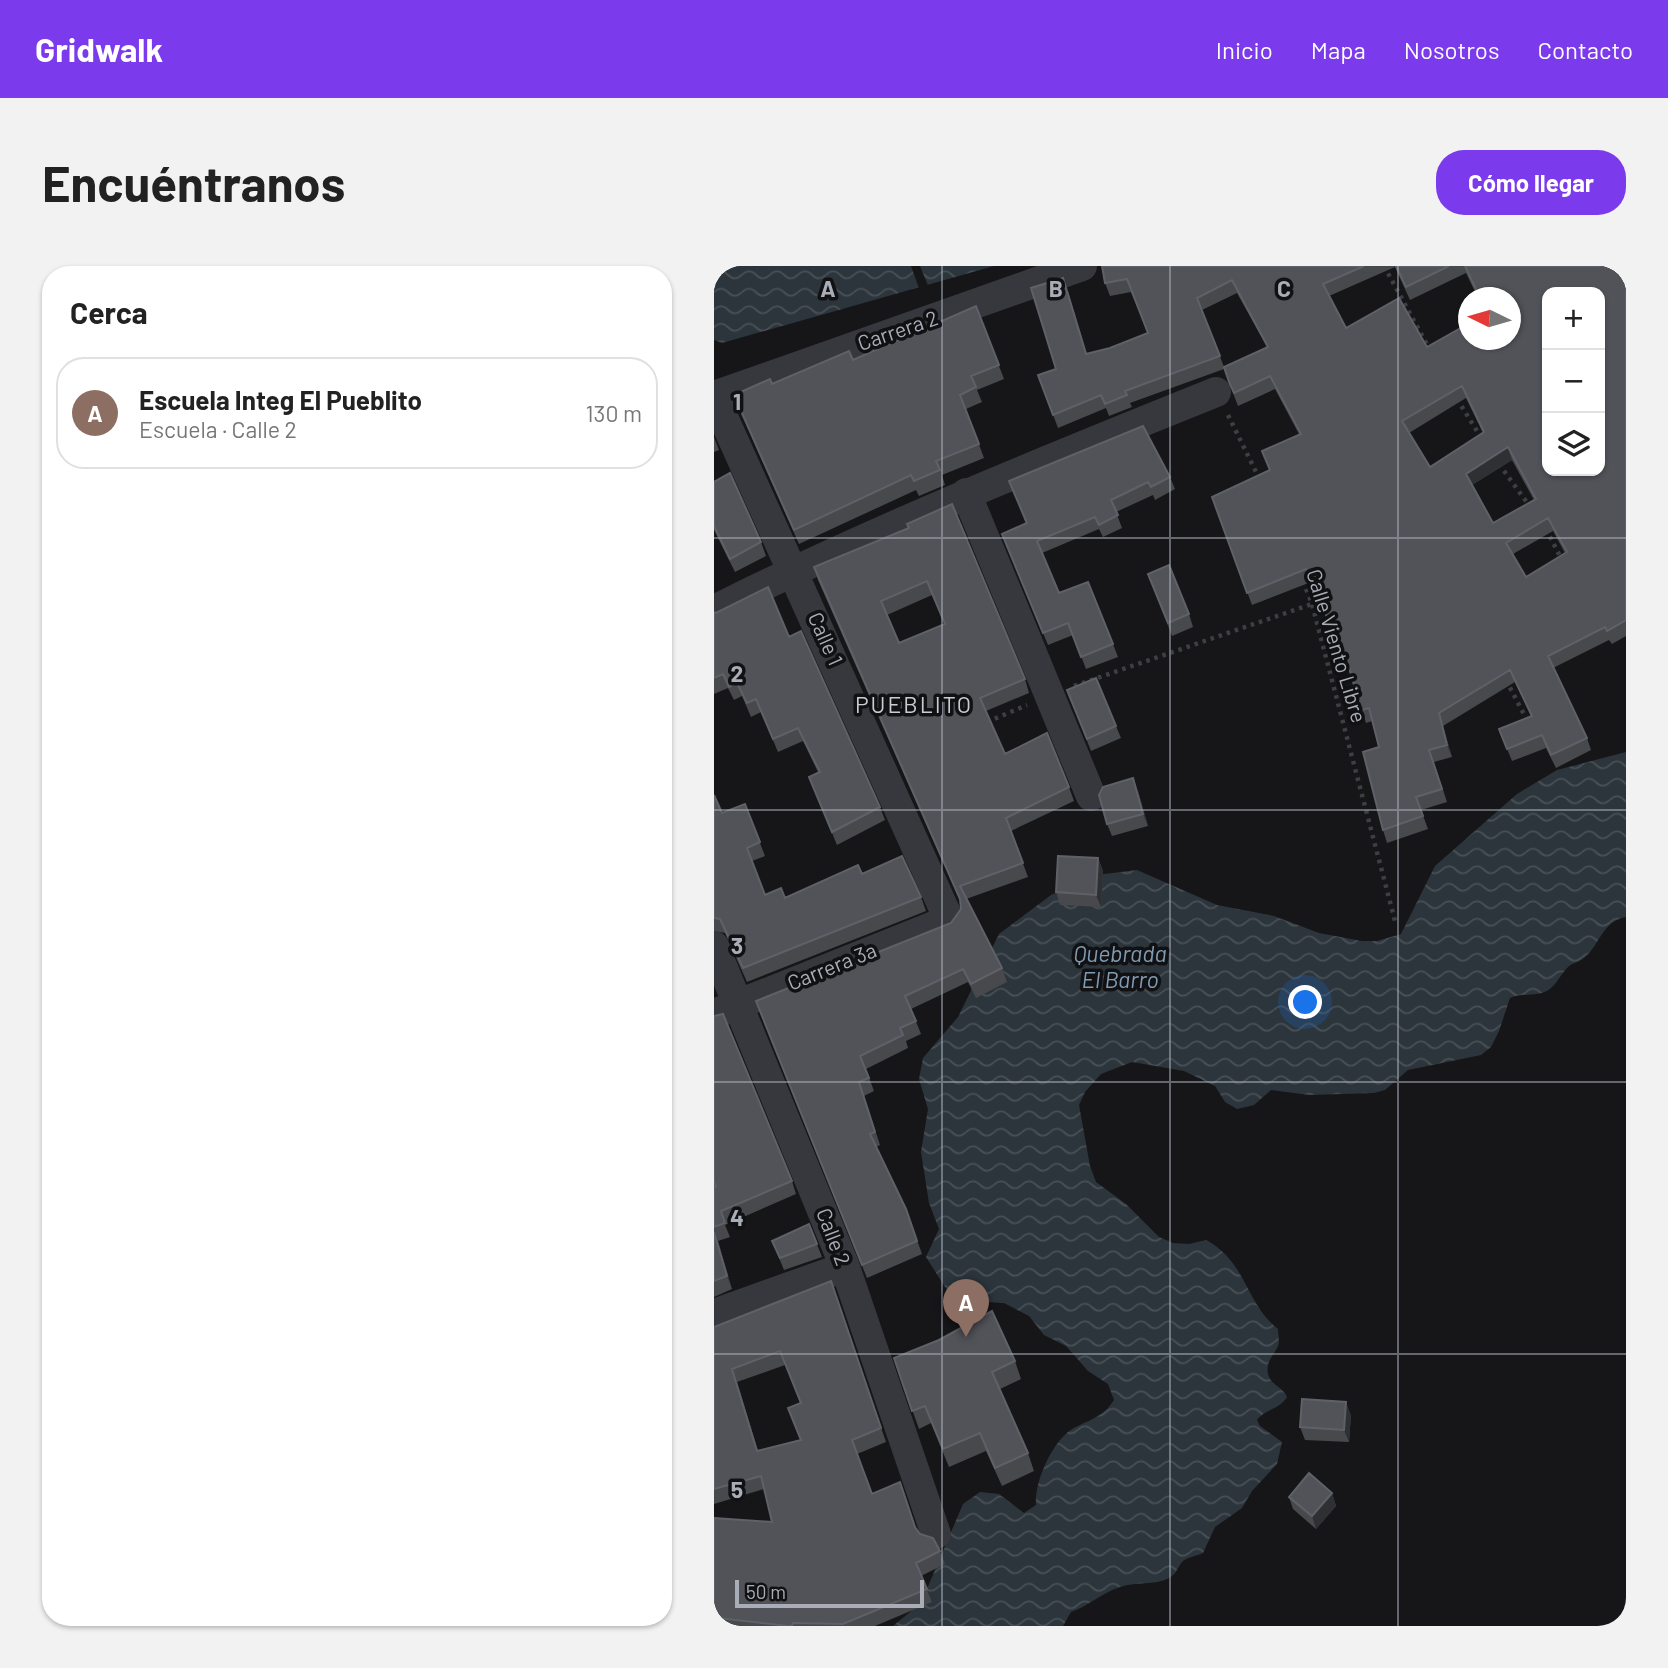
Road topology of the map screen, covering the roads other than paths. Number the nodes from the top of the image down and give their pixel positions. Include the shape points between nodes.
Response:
1 (1082, 266) edge
2 (1216, 391) road end
3 (714, 396) edge
4 (966, 493) junction
5 (794, 569) junction
6 (714, 610) edge
7 (1091, 796) dead end
8 (949, 920) joint
9 (714, 946) edge
10 (727, 1009) edge
11 (845, 1267) junction
12 (714, 1314) edge
13 (936, 1534) dead end

1 - 3 street, Carrera 2
2 - 4 street
3 - 5 street, Calle 1
4 - 5 street
4 - 7 street
5 - 6 street
5 - 8 street, Calle 1
8 - 10 street, Carrera 3a
9 - 10 street, Calle 2
10 - 11 street, Calle 2
11 - 12 street
11 - 13 street, Calle 2

